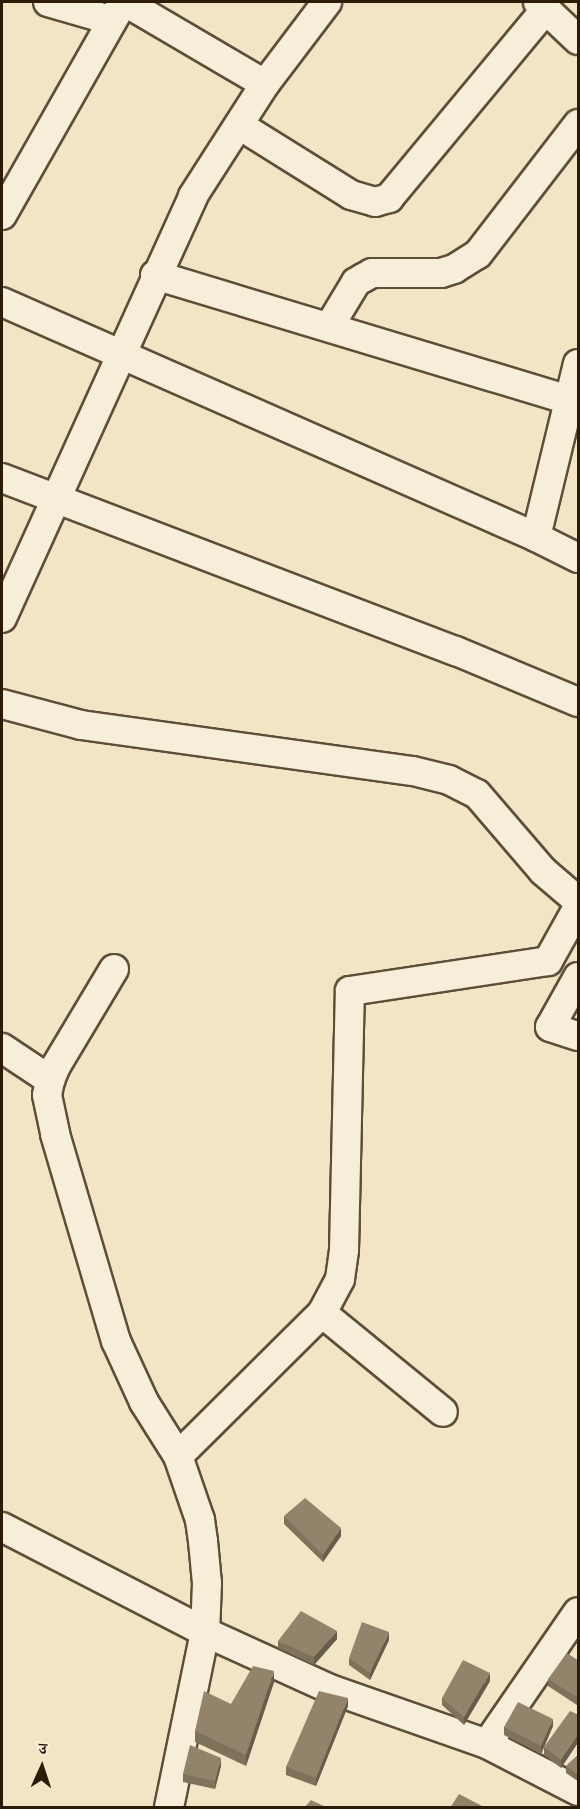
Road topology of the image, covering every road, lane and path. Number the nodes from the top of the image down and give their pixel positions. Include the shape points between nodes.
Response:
1 (48, 2) edge
2 (327, 2) edge
3 (542, 5) edge
4 (119, 8) edge
5 (579, 40) edge
6 (266, 84) junction
7 (579, 124) edge
8 (239, 125) junction
9 (2, 215) edge
10 (155, 275) junction
11 (2, 302) edge
12 (328, 327) junction
13 (121, 352) junction
14 (579, 364) edge
15 (569, 400) junction
16 (2, 478) edge
17 (56, 500) junction
18 (536, 537) junction
19 (579, 558) edge
20 (2, 618) edge
21 (579, 702) edge
22 (2, 704) edge
23 (579, 901) edge
24 (579, 907) edge
25 (114, 969) dead end
26 (579, 977) edge
27 (579, 1036) edge
28 (2, 1048) edge
29 (50, 1080) junction
30 (322, 1313) junction
31 (443, 1412) dead end
32 (178, 1456) junction
33 (2, 1527) edge
34 (579, 1612) edge
35 (205, 1632) junction
36 (487, 1744) junction
37 (579, 1791) edge
38 (163, 1807) edge

1 - 4 street
2 - 6 street
3 - 5 street
3 - 8 street via 389,198 375,202 351,195
4 - 6 street
4 - 9 street
6 - 8 street
7 - 12 street via 478,254 441,273 372,273 356,282
8 - 10 street via 193,196
10 - 12 street
10 - 13 street
11 - 13 street
12 - 15 street
13 - 17 street
13 - 18 street
14 - 15 street
15 - 18 street
16 - 17 street
17 - 20 street
17 - 21 street via 446,647
18 - 19 street
22 - 23 street via 81,725 413,771 448,780 477,794 543,871
24 - 30 street via 548,961 350,991 345,1250 340,1279
25 - 29 street
26 - 27 street via 550,1027
28 - 29 street
29 - 32 street via 50,1115 116,1341 144,1401
30 - 31 street
30 - 32 street
32 - 35 street via 200,1520 206,1558
33 - 35 street
34 - 36 street
35 - 36 street via 330,1689
35 - 38 street
36 - 37 street

